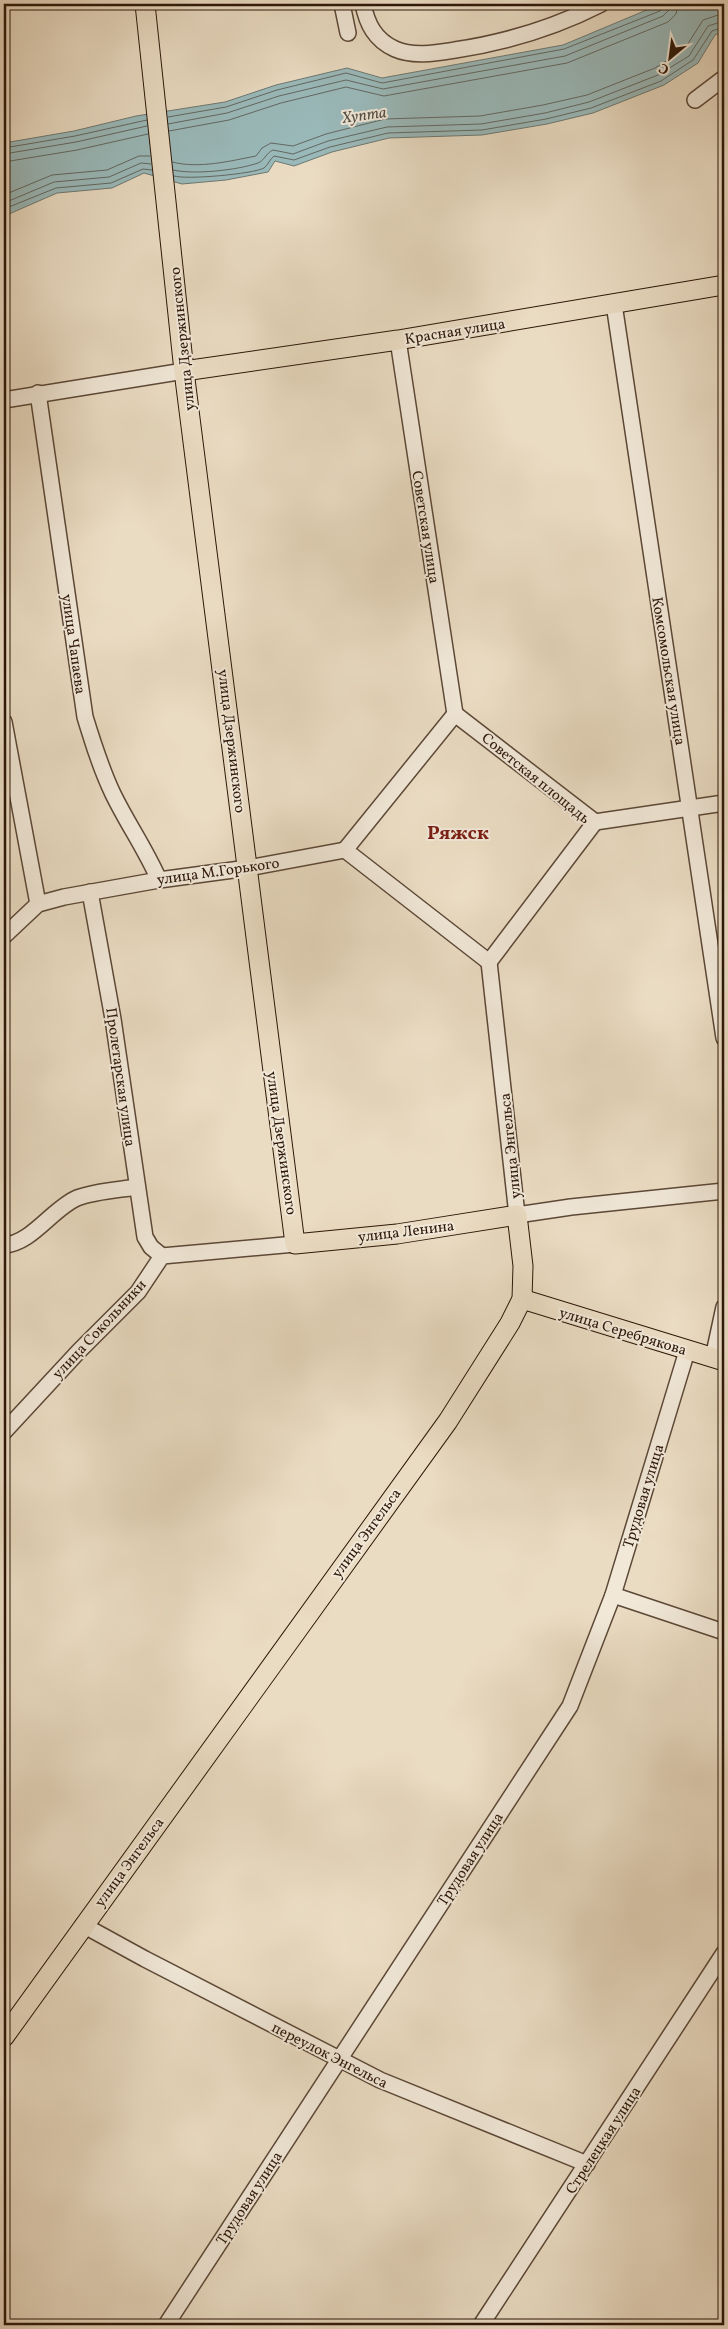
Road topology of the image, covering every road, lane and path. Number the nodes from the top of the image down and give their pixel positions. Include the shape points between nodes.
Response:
1 (145, 4) edge
2 (342, 4) edge
3 (363, 4) edge
4 (601, 4) edge
5 (348, 33) dead end
6 (724, 78) edge
7 (696, 100) dead end
8 (724, 285) edge
9 (614, 304) junction
10 (398, 340) junction
11 (184, 371) junction
12 (38, 393) junction
13 (4, 400) edge
14 (455, 714) junction
15 (4, 722) edge
16 (724, 803) edge
17 (690, 807) junction
18 (595, 822) junction
19 (345, 850) junction
20 (248, 868) junction
21 (159, 880) junction
22 (90, 892) junction
23 (38, 904) junction
24 (4, 936) edge
25 (489, 962) junction
26 (724, 1038) edge
27 (138, 1186) junction
28 (724, 1191) edge
29 (517, 1215) junction
30 (295, 1244) junction
31 (4, 1245) edge
32 (162, 1256) junction
33 (522, 1299) junction
34 (724, 1307) edge
35 (688, 1351) junction
36 (719, 1360) edge
37 (4, 1432) edge
38 (613, 1594) junction
39 (724, 1632) edge
40 (83, 1925) junction
41 (723, 1957) edge
42 (4, 2037) edge
43 (338, 2060) junction
44 (587, 2164) junction
45 (166, 2325) edge
46 (481, 2325) edge

1 - 11 main road, улица Дзержинского
2 - 5 street
3 - 4 street via 368,23 382,42 413,53 434,53 524,36
6 - 7 street
8 - 9 main road, Красная улица
9 - 10 main road, Красная улица
9 - 17 street, Комсомольская улица
10 - 11 main road, Красная улица
10 - 14 street, Советская улица
11 - 12 street
11 - 20 main road, улица Дзержинского
12 - 13 street
12 - 21 street, улица Чапаева via 85,717 113,794
14 - 18 street, Советская площадь
14 - 19 street
15 - 23 street
16 - 17 street
17 - 18 street
17 - 26 street, Комсомольская улица
18 - 25 street, Советская площадь
19 - 20 street, улица М.Горького
19 - 25 street
20 - 21 street, улица М.Горького
20 - 30 main road, улица Дзержинского
21 - 22 street, улица М.Горького
22 - 23 street, улица М.Горького
22 - 27 street, Пролетарская улица
23 - 24 street
25 - 29 street, улица Энгельса
27 - 31 street via 76,1199 22,1240
27 - 32 street, Пролетарская улица via 145,1236 151,1247
28 - 29 street via 571,1206
29 - 30 main road, улица Ленина via 397,1234
29 - 33 main road, улица Энгельса via 523,1266
30 - 32 street
32 - 37 street, улица Сокольники via 138,1292
33 - 35 main road, улица Серебрякова
33 - 40 main road, улица Энгельса via 448,1421
34 - 36 street
35 - 36 main road, улица Серебрякова
35 - 38 street, Трудовая улица
38 - 39 street
38 - 43 street, Трудовая улица via 570,1706
40 - 42 main road, улица Энгельса
40 - 43 street, переулок Энгельса
41 - 44 street, Стрелецкая улица
43 - 44 street, переулок Энгельса via 410,2094
43 - 45 street, Трудовая улица
44 - 46 street, Стрелецкая улица

